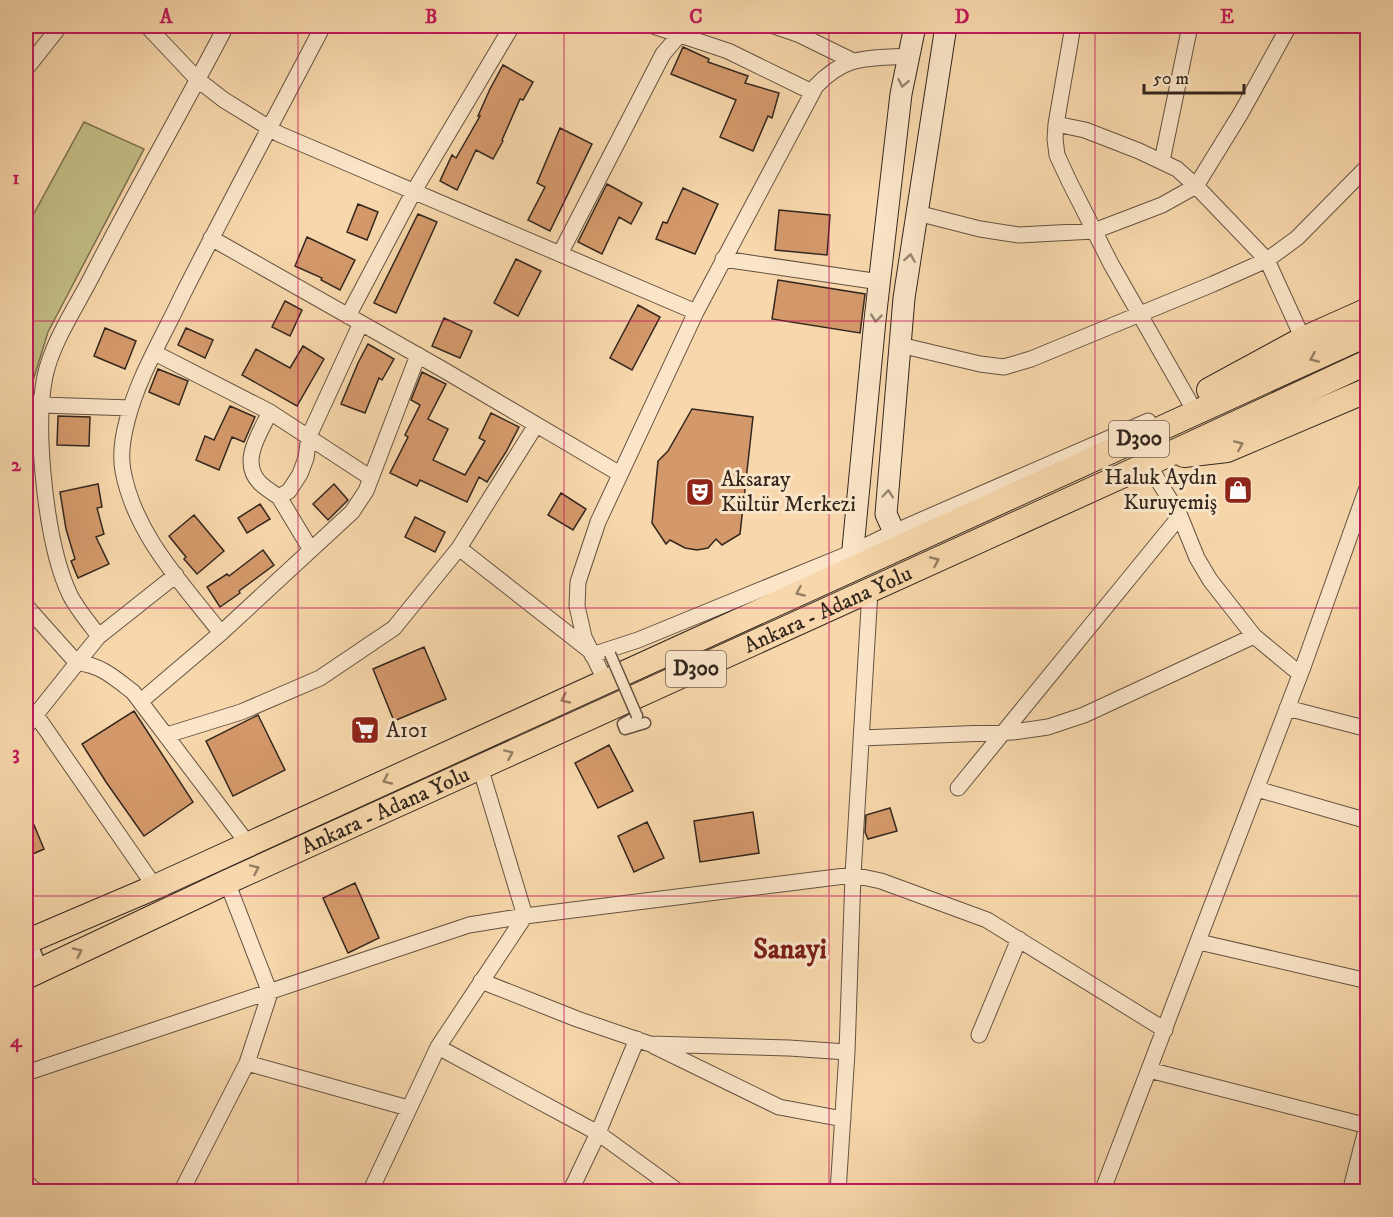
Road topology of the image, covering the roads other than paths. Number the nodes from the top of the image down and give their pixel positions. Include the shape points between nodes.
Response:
1 (60, 26) edge
2 (147, 26) edge
3 (226, 26) edge
4 (323, 26) edge
5 (512, 26) edge
6 (653, 26) edge
7 (774, 26) edge
8 (915, 26) edge
9 (946, 26) edge
10 (1073, 26) edge
11 (1190, 26) edge
12 (1289, 26) edge
13 (683, 30) edge
14 (909, 56) junction
15 (851, 60) junction
16 (26, 69) edge
17 (198, 80) junction
18 (812, 92) junction
19 (1056, 124) junction
20 (270, 128) junction
21 (1162, 161) junction
22 (1368, 165) edge
23 (1196, 186) junction
24 (414, 191) junction
25 (917, 213) junction
26 (1094, 231) junction
27 (211, 238) junction
28 (560, 254) junction
29 (723, 259) junction
30 (1267, 260) junction
31 (880, 282) junction
32 (1368, 310) edge
33 (696, 312) junction
34 (1138, 315) junction
35 (355, 319) junction
36 (1368, 334) edge
37 (1303, 339) junction
38 (900, 345) junction
39 (155, 353) junction
40 (418, 355) junction
41 (1368, 362) edge
42 (1368, 390) edge
43 (26, 401) edge
44 (1186, 404) junction
45 (42, 405) junction
46 (131, 408) junction
47 (270, 412) junction
48 (536, 425) junction
49 (309, 436) junction
50 (1145, 437) junction
51 (1154, 461) junction
52 (620, 474) junction
53 (371, 478) junction
54 (1368, 485) edge
55 (279, 497) junction
56 (1180, 516) junction
57 (1361, 519) edge
58 (902, 537) junction
59 (459, 548) junction
60 (311, 550) junction
61 (852, 561) junction
62 (176, 576) junction
63 (870, 591) junction
64 (26, 606) edge
65 (220, 633) junction
66 (99, 636) junction
67 (1254, 636) junction
68 (638, 640) junction
69 (592, 653) junction
70 (77, 663) junction
71 (1300, 674) junction
72 (605, 680) junction
73 (141, 701) junction
74 (1287, 708) junction
75 (36, 715) junction
76 (641, 720) dead end
77 (26, 727) edge
78 (1368, 729) edge
79 (1003, 732) junction
80 (167, 735) junction
81 (861, 738) junction
82 (480, 767) junction
83 (958, 788) dead end
84 (1257, 789) junction
85 (1368, 821) edge
86 (248, 844) junction
87 (853, 875) junction
88 (227, 882) junction
89 (155, 887) junction
90 (525, 916) junction
91 (1019, 939) junction
92 (1199, 942) junction
93 (34, 956) edge
94 (481, 981) junction
95 (1368, 981) edge
96 (270, 993) junction
97 (1165, 1030) junction
98 (979, 1035) dead end
99 (644, 1042) junction
100 (438, 1047) junction
101 (847, 1052) junction
102 (247, 1063) junction
103 (1149, 1070) junction
104 (26, 1073) edge
105 (408, 1108) junction
106 (843, 1119) junction
107 (1367, 1125) edge
108 (598, 1133) junction
109 (26, 1182) edge
110 (37, 1191) edge
111 (181, 1191) edge
112 (370, 1191) edge
113 (570, 1191) edge
114 (679, 1191) edge
115 (838, 1191) edge
116 (1102, 1191) edge
117 (1350, 1191) edge

1 - 16 street
2 - 17 street
3 - 17 street
4 - 20 street
5 - 24 street
6 - 13 street
7 - 15 street
8 - 14 main road
9 - 25 main road
10 - 19 street
11 - 21 street
12 - 23 street
13 - 18 street
13 - 28 street via 663,54
14 - 15 street
14 -> 31 main road via 901,94
15 - 18 street via 831,71
17 - 20 street
17 - 45 street via 58,342 45,375
18 - 29 street
19 - 21 street via 1085,130
19 - 26 street via 1057,155
20 - 24 street
20 - 27 street
21 - 23 street
22 - 30 street via 1297,238
23 - 26 street via 1162,206
23 - 30 street
24 - 28 street
24 - 35 street
25 - 26 street via 1019,235
38 -> 25 main road
26 - 34 street
27 - 35 street
27 - 39 street
28 - 33 street
29 - 31 street
29 - 33 street
30 - 34 street
30 - 37 street
31 -> 61 main road
32 - 37 highway
33 - 52 street
34 - 38 street via 1004,367
34 - 44 street
35 - 40 street
35 - 49 street
36 -> 50 highway, Ankara - Adana Yolu / D300
37 - 44 highway
58 -> 38 main road via 886,514
39 - 46 street
39 - 47 street
40 - 48 street
40 - 53 street
41 - 51 highway, Ankara - Adana Yolu / D300
51 -> 42 highway via 1227,450
43 - 45 street
44 - 50 highway
44 - 58 street
45 - 46 street
45 - 66 street via 47,510 57,563 71,597
46 - 62 street via 122,442 123,470 146,535
47 - 49 street
47 - 55 street via 253,446 252,472
48 - 52 street
48 - 59 street
49 - 53 street
49 - 55 street via 300,474 289,491
50 - 58 highway, Ankara - Adana Yolu / D300
51 - 56 street
63 -> 51 highway, Ankara - Adana Yolu / D300
52 - 69 street via 598,522 578,582 577,606
53 - 60 street via 352,512
54 - 57 street
55 - 60 street
56 - 67 street via 1210,580
56 - 79 street
57 - 71 street
58 - 61 highway, Ankara - Adana Yolu / D300
59 - 69 street
59 - 80 street via 394,628 320,678 241,712
60 - 65 street
61 - 68 street
61 -> 72 highway, Ankara - Adana Yolu / D300
62 - 65 street
62 - 66 street
63 - 81 street
82 -> 63 highway, Ankara - Adana Yolu / D300
64 - 70 street
65 - 73 street
66 - 70 street
67 - 71 street
67 - 79 street via 1084,715 1048,727
68 - 69 street
68 - 76 street, bridge via 638,646 610,654
69 - 72 street
70 - 73 street via 109,673
70 - 75 street
71 - 74 street
72 -> 86 highway, Ankara - Adana Yolu / D300
73 - 80 street
74 - 78 street
74 - 84 street
75 - 77 street
75 - 89 street
79 - 81 street
79 - 83 street
80 - 86 street
81 - 87 street
88 -> 82 highway, Ankara - Adana Yolu / D300
82 - 90 street
84 - 85 street
84 - 92 street
86 - 89 highway, Ankara - Adana Yolu / D300
87 - 90 street
87 - 91 street via 881,881 987,920
87 - 101 street
93 -> 88 highway, Ankara - Adana Yolu / D300
88 - 96 street
89 - 93 highway, Ankara - Adana Yolu / D300
90 - 94 street
90 - 96 street via 469,925
91 - 97 street
91 - 98 street
92 - 95 street
92 - 97 street
94 - 99 street
94 - 100 street
96 - 102 street
96 - 104 street
97 - 103 street
99 - 101 street
99 - 106 street via 779,1107
99 - 108 street
100 - 105 street
100 - 108 street
101 - 106 street
102 - 105 street
102 - 111 street
103 - 107 street
103 - 116 street
105 - 112 street
106 - 115 street
107 - 117 street
108 - 113 street
108 - 114 street
109 - 110 street

